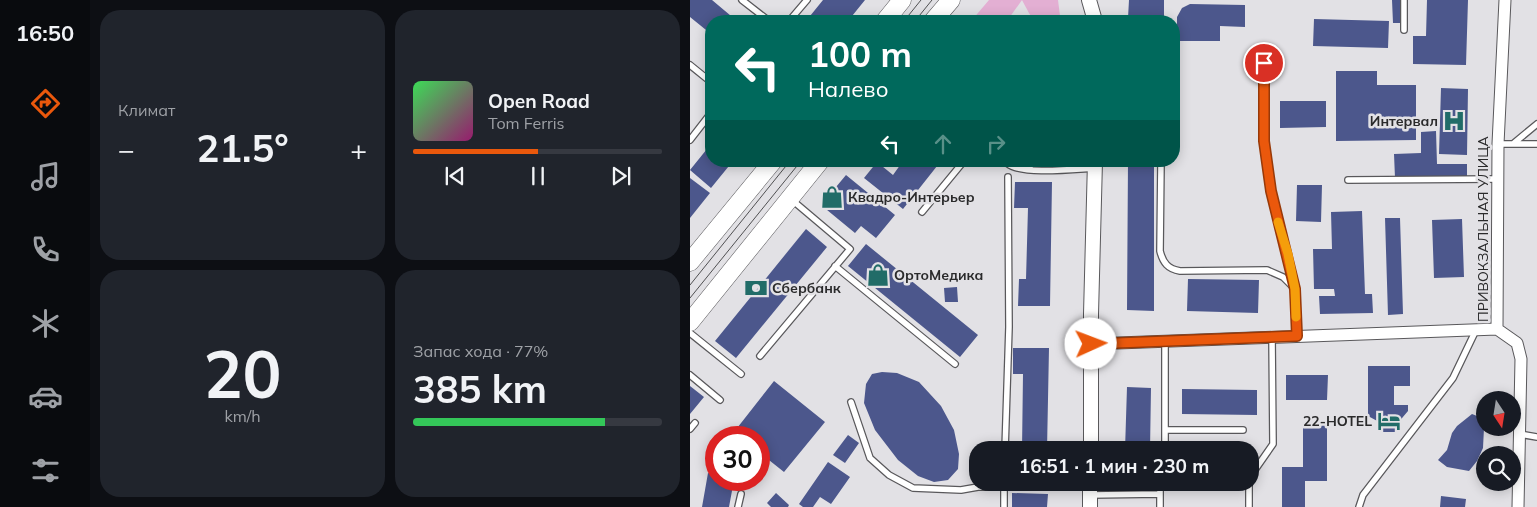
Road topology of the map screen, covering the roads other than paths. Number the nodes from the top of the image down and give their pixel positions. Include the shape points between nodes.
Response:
1 (742, 0) edge
2 (807, 0) edge
3 (902, 0) edge
4 (951, 0) edge
5 (1089, 0) edge
6 (1404, 0) edge
7 (1505, 0) edge
8 (761, 15) edge
9 (794, 15) edge
10 (890, 15) edge
11 (939, 15) edge
12 (1093, 15) edge
13 (1404, 30) dead end
14 (1264, 63) dead end
15 (690, 66) edge
16 (705, 77) edge
17 (705, 121) edge
18 (1537, 123) edge
19 (690, 140) edge
20 (1498, 144) junction
21 (1513, 144) junction
22 (1537, 144) edge
23 (768, 167) edge
24 (815, 167) edge
25 (959, 167) edge
26 (1012, 167) edge
27 (1069, 167) edge
28 (1095, 167) edge
29 (1161, 167) edge
30 (1030, 170) joint
31 (1008, 177) dead end
32 (1498, 179) junction
33 (1348, 180) dead end
34 (790, 198) junction
35 (922, 212) dead end
36 (690, 262) edge
37 (835, 266) junction
38 (1295, 289) junction
39 (690, 322) edge
40 (1497, 329) junction
41 (1476, 330) junction
42 (690, 333) edge
43 (1297, 336) junction
44 (1272, 338) junction
45 (1165, 341) junction
46 (1091, 344) junction
47 (760, 356) dead end
48 (954, 364) dead end
49 (741, 374) dead end
50 (690, 375) edge
51 (1521, 391) edge
52 (720, 400) dead end
53 (851, 402) dead end
54 (695, 423) dead end
55 (690, 429) edge
56 (1165, 430) junction
57 (1242, 430) dead end
58 (1521, 434) edge
59 (1520, 436) edge
60 (1537, 437) edge
61 (1005, 441) edge
62 (1090, 441) edge
63 (1165, 441) edge
64 (1259, 465) edge
65 (969, 489) edge
66 (1004, 491) edge
67 (1249, 491) edge
68 (1090, 492) edge
69 (740, 494) dead end
70 (1160, 494) joint
71 (738, 507) edge
72 (1004, 507) edge
73 (1160, 507) edge
74 (1249, 507) edge
75 (1359, 507) edge
76 (1518, 507) edge

1 - 8 lane
2 - 9 lane
3 - 10 main road
4 - 11 main road
5 - 12 street
6 - 13 lane
7 - 20 street, ПРИВОКЗАЛЬНАЯ УЛИЦА
14 - 38 lane via 1265,149 1275,209
15 - 16 lane
17 - 19 lane
18 - 21 lane
20 - 21 lane
20 - 32 street, ПРИВОКЗАЛЬНАЯ УЛИЦА
21 - 22 lane
23 - 36 main road
24 - 34 main road
25 - 35 lane
26 - 30 lane
27 - 30 lane
28 - 46 street
29 - 38 lane via 1160,251 1167,266 1180,271 1267,270 1283,277
31 - 61 lane
32 - 33 lane
32 - 40 street, ПРИВОКЗАЛЬНАЯ УЛИЦА
34 - 37 lane via 850,249
34 - 39 main road
37 - 47 lane
37 - 48 lane
38 - 43 lane
40 - 41 street
40 - 51 street, ПРИВОКЗАЛЬНАЯ УЛИЦА via 1517,343 1521,359
41 - 43 street
41 - 75 lane via 1453,378 1363,495
42 - 49 lane
43 - 44 street
44 - 45 street
44 - 64 lane via 1274,444
45 - 46 street
45 - 56 lane
46 - 62 street
50 - 52 lane
53 - 65 lane via 870,458 889,475 914,488
54 - 55 lane
56 - 57 lane
56 - 63 lane
58 - 60 lane
59 - 76 street, ПРИВОКЗАЛЬНАЯ УЛИЦА
66 - 72 lane
67 - 74 lane
68 - 70 lane
69 - 71 lane
70 - 73 lane

